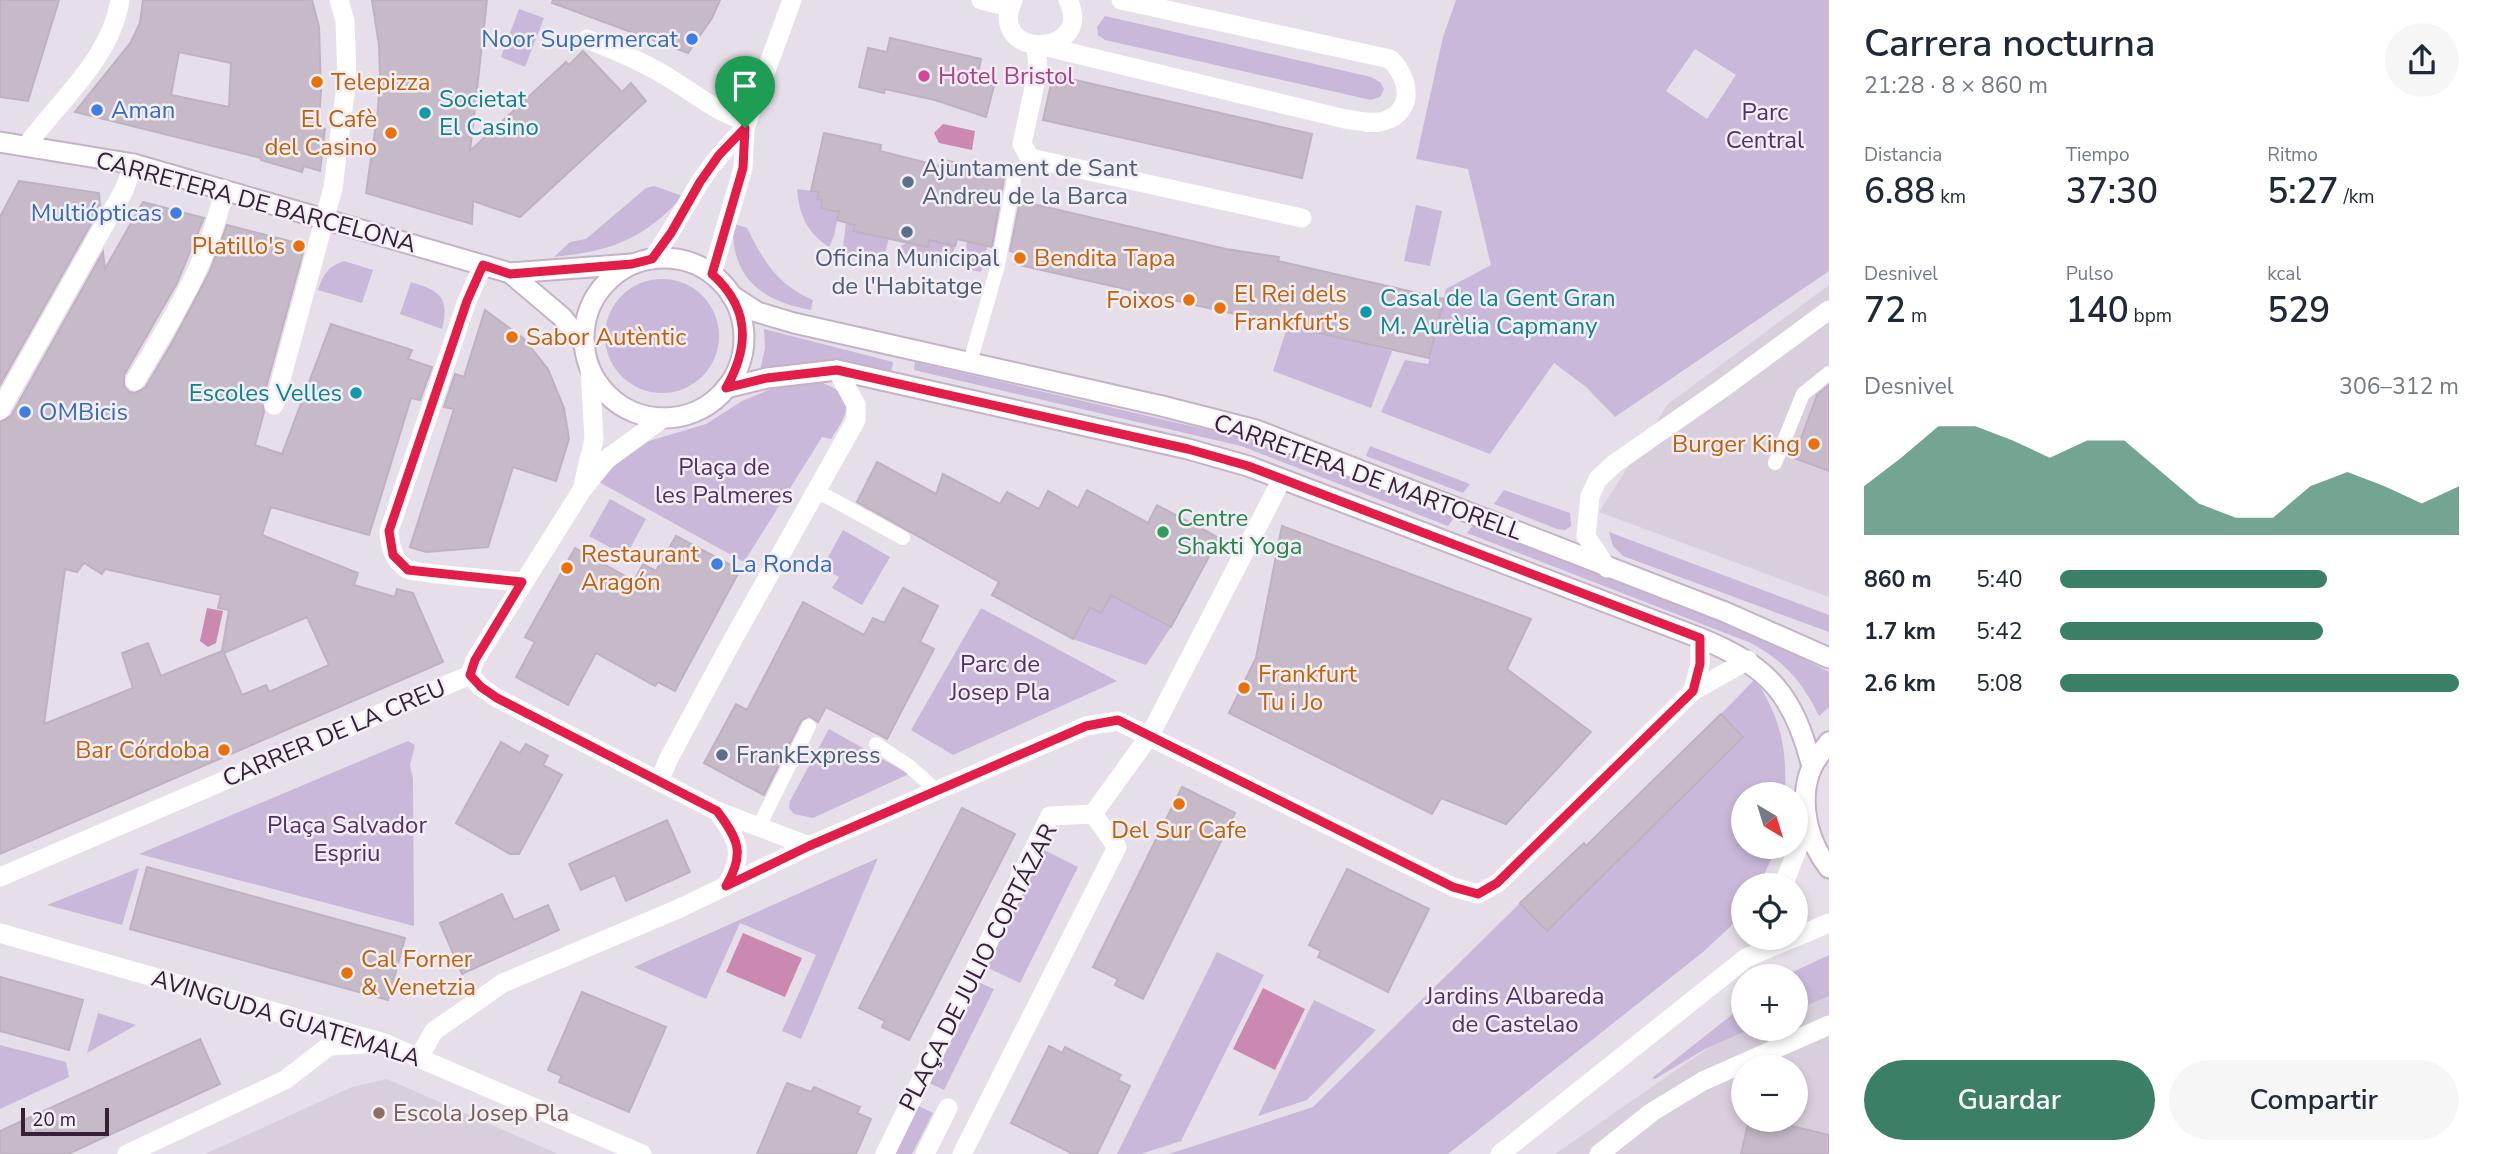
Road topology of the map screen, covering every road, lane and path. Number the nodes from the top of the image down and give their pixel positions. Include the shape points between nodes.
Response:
1 (120, 0) edge
2 (339, 0) edge
3 (792, 0) edge
4 (981, 0) edge
5 (1068, 0) edge
6 (1121, 0) edge
7 (1011, 4) edge
8 (587, 39) dead end
9 (1040, 46) junction
10 (746, 125) junction
11 (0, 142) edge
12 (27, 145) junction
13 (134, 164) junction
14 (1014, 179) dead end
15 (224, 189) junction
16 (1302, 218) dead end
17 (323, 219) junction
18 (652, 259) junction
19 (632, 264) junction
20 (483, 265) junction
21 (510, 274) junction
22 (712, 274) junction
23 (731, 295) junction
24 (1829, 310) edge
25 (583, 343) junction
26 (970, 362) junction
27 (590, 369) junction
28 (837, 370) junction
29 (1829, 373) edge
30 (135, 381) dead end
31 (726, 388) junction
32 (274, 405) dead end
33 (0, 410) edge
34 (663, 418) junction
35 (1775, 463) dead end
36 (1282, 479) junction
37 (582, 490) junction
38 (814, 493) junction
39 (903, 538) dead end
40 (1607, 568) junction
41 (522, 582) junction
42 (1700, 638) junction
43 (1829, 658) edge
44 (1748, 660) junction
45 (470, 675) junction
46 (1693, 691) junction
47 (809, 726) dead end
48 (1150, 735) junction
49 (1829, 741) edge
50 (876, 744) dead end
51 (1812, 767) junction
52 (659, 782) junction
53 (1808, 787) edge
54 (937, 791) junction
55 (717, 811) junction
56 (1094, 814) junction
57 (1808, 827) edge
58 (758, 828) junction
59 (809, 846) junction
60 (1829, 868) edge
61 (0, 877) edge
62 (726, 886) junction
63 (1829, 923) edge
64 (1808, 931) edge
65 (0, 933) edge
66 (1750, 950) edge
67 (1764, 950) edge
68 (1746, 958) junction
69 (319, 1025) junction
70 (1829, 1025) edge
71 (384, 1043) junction
72 (329, 1046) junction
73 (419, 1057) junction
74 (948, 1108) dead end
75 (127, 1154) edge
76 (642, 1154) edge
77 (885, 1154) edge
78 (925, 1154) edge
79 (962, 1154) edge
80 (1500, 1154) edge
81 (1599, 1154) edge

1 - 12 street via 117,18 87,72
2 - 17 street via 345,21 347,78 333,188
3 - 10 street
4 - 7 street
5 - 9 street via 1072,14 1067,32 1053,44
6 - 9 street via 1390,59 1406,81 1407,98 1400,111 1387,120 1345,119
7 - 9 street via 1011,27 1016,35
8 - 10 street via 635,58
9 - 16 street via 1022,144 1030,158
10 - 18 street via 707,173
10 - 22 street via 743,168
11 - 12 street, CARRETERA DE BARCELONA
12 - 13 street, CARRETERA DE BARCELONA
13 - 15 street, CARRETERA DE BARCELONA
13 - 33 street via 124,190
14 - 26 lane via 998,265
15 - 17 street, CARRETERA DE BARCELONA
15 - 30 street via 209,246
17 - 20 street, CARRETERA DE BARCELONA
17 - 32 street
18 - 19 street, CARRETERA DE MARTORELL
18 - 22 street, CARRETERA DE MARTORELL via 673,258
19 - 21 street, CARRETERA DE BARCELONA
19 - 25 street, CARRETERA DE MARTORELL via 609,280 594,299 585,320
20 - 21 street, CARRETERA DE BARCELONA
20 - 41 street via 389,531 390,544 393,555 408,570
21 - 25 street, CARRETERA DE BARCELONA via 562,317
22 - 23 street, CARRETERA DE MARTORELL
23 - 26 street, CARRETERA DE MARTORELL via 757,312 794,323
23 - 31 street, CARRETERA DE MARTORELL via 741,317 743,344 738,367
24 - 40 street via 1598,479 1590,496 1586,536
25 - 27 street, CARRETERA DE MARTORELL
26 - 40 street, CARRETERA DE MARTORELL via 1256,430
27 - 34 street, CARRETERA DE MARTORELL via 616,403 639,415
27 - 37 street, CARRER DE LA CREU via 594,439
28 - 31 street, CARRETERA DE MARTORELL
28 - 36 street, CARRETERA DE MARTORELL via 1188,449
28 - 38 street via 856,405 856,420
29 - 35 lane via 1803,394
31 - 34 street, CARRETERA DE MARTORELL via 687,415
34 - 37 street, CARRER DE LA CREU via 607,459
36 - 42 street, CARRETERA DE MARTORELL
36 - 48 street, PLAÇA DE JULIO CORTÁZAR
37 - 41 street, CARRER DE LA CREU
38 - 39 lane
38 - 52 street
40 - 43 street, CARRETERA DE MARTORELL via 1725,612
41 - 45 street, CARRER DE LA CREU
42 - 44 street, CARRETERA DE MARTORELL
42 - 46 street
44 - 46 street
44 - 51 street, CARRETERA DE MARTORELL via 1771,680 1789,705 1805,738
45 - 52 street via 497,698
45 - 61 street, CARRER DE LA CREU
46 - 48 street via 1497,883 1478,894 1453,887
47 - 58 lane
48 - 54 street via 1118,720 1086,726
48 - 56 street, PLAÇA DE JULIO CORTÁZAR
49 - 51 street, CARRETERA DE MARTORELL
50 - 54 lane via 909,765
51 - 53 street, CARRETERA DE MARTORELL
52 - 55 street
54 - 59 street
55 - 58 street
55 - 62 street via 732,830 738,848 737,868
56 - 77 street, PLAÇA DE JULIO CORTÁZAR via 1050,816
56 - 79 street, PLAÇA DE JULIO CORTÁZAR via 1117,847
57 - 60 street, CARRETERA DE MARTORELL
58 - 59 street
59 - 62 street
62 - 73 street via 503,984 434,1031
63 - 64 street
65 - 69 street, AVINGUDA GUATEMALA
66 - 68 street
67 - 68 street
68 - 80 street
69 - 71 street, AVINGUDA GUATEMALA
69 - 72 street
70 - 81 street via 1703,1081 1652,1112
71 - 72 street
71 - 73 street, AVINGUDA GUATEMALA
72 - 75 street via 285,1080
73 - 76 street, AVINGUDA GUATEMALA
74 - 78 street

